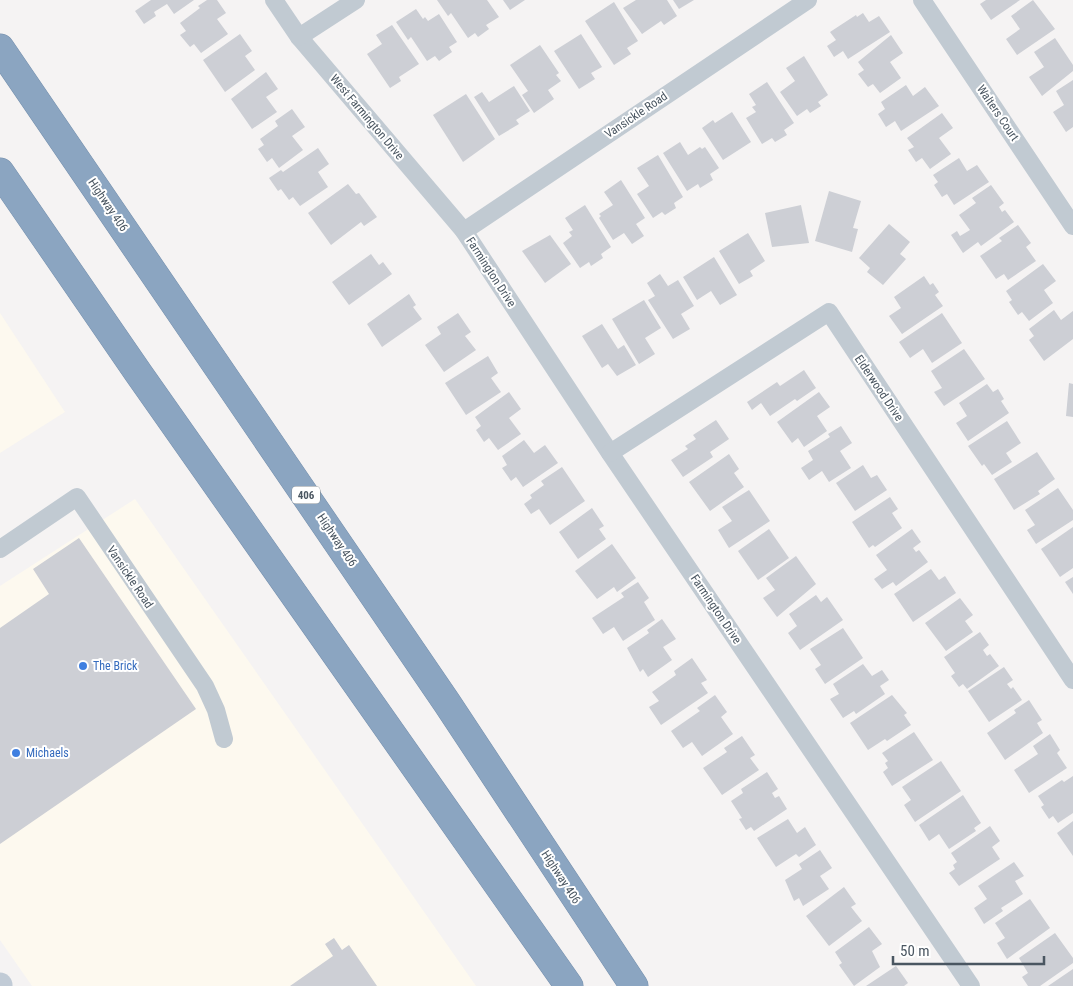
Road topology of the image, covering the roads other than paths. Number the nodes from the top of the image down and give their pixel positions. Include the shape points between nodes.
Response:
1 (274, 0) edge
2 (356, 0) edge
3 (808, 0) edge
4 (922, 0) edge
5 (299, 37) junction
6 (0, 48) edge
7 (0, 172) edge
8 (1073, 226) edge
9 (464, 231) junction
10 (610, 453) junction
11 (0, 549) edge
12 (1072, 678) edge
13 (224, 739) dead end
14 (569, 986) edge
15 (634, 986) edge
16 (971, 986) edge

1 - 5 street, West Farmington Drive
2 - 5 street
3 - 9 street, Vansickle Road
4 - 8 street, Walters Court
5 - 9 street, West Farmington Drive
6 - 15 highway, Highway 406 / 406 via 447,703
7 - 14 highway
9 - 10 street, Farmington Drive
10 - 12 street, Elderwood Drive via 829,312
10 - 16 street, Farmington Drive
11 - 13 street, Vansickle Road via 77,497 205,686

